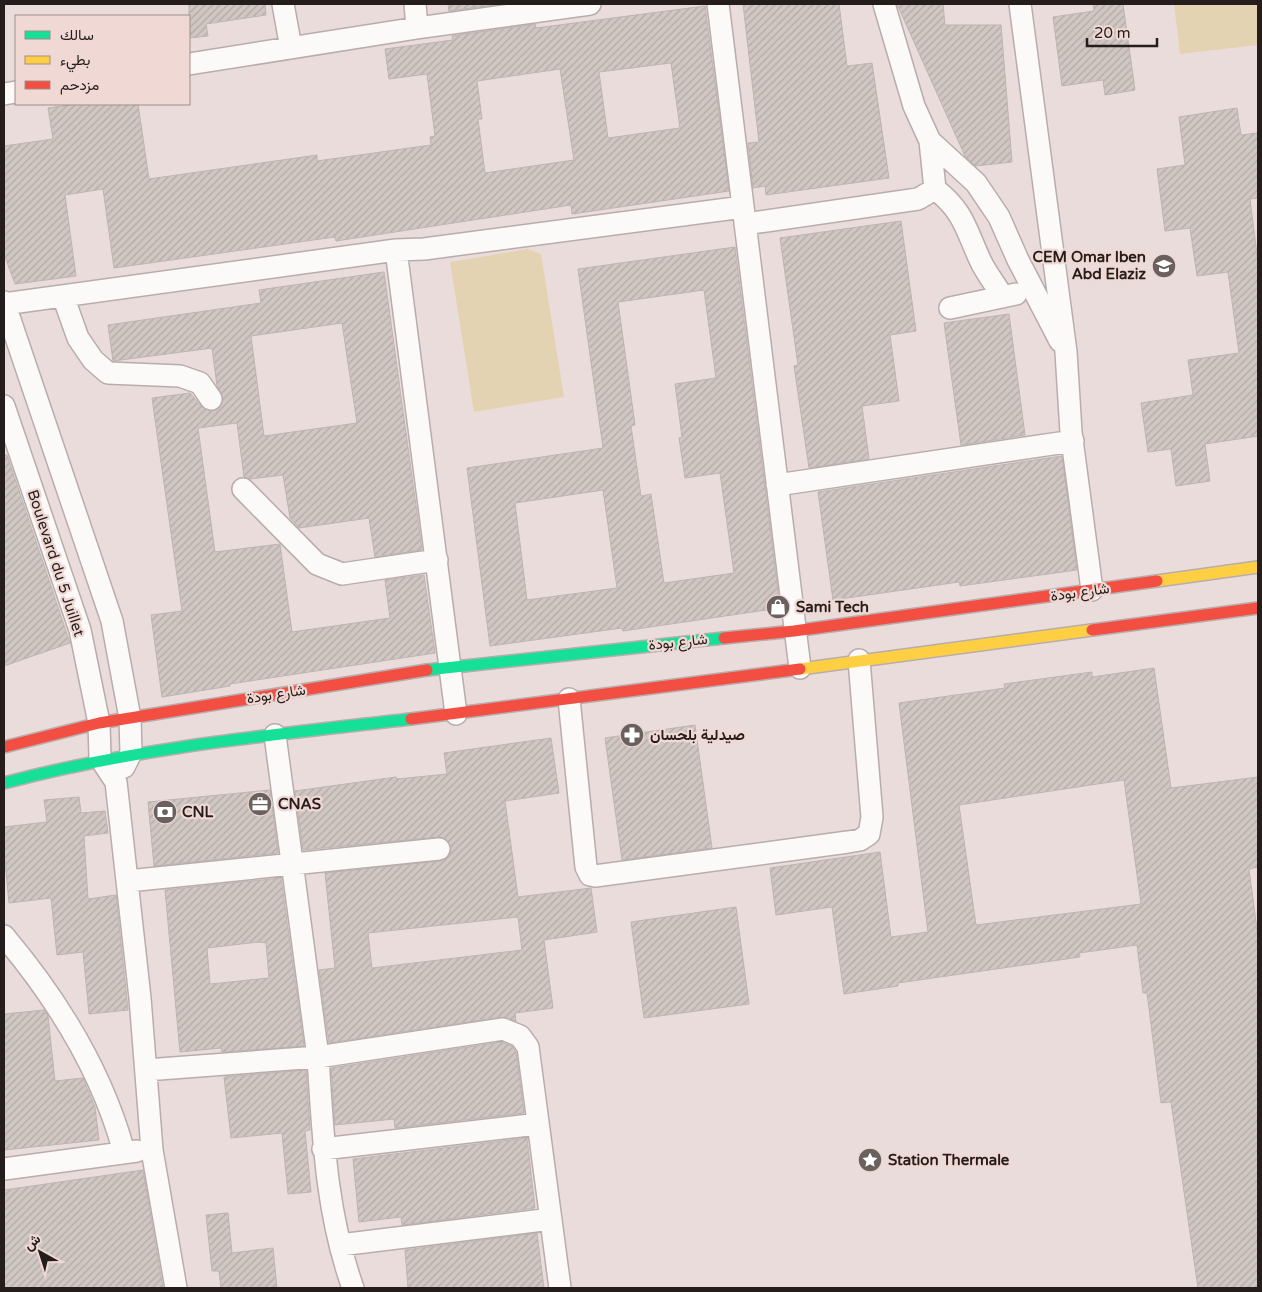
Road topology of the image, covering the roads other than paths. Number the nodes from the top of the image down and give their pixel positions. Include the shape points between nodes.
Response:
1 (283, 4) edge
2 (415, 4) edge
3 (590, 4) edge
4 (718, 4) edge
5 (884, 4) edge
6 (1020, 4) edge
7 (417, 28) junction
8 (291, 48) junction
9 (190, 64) edge
10 (930, 141) junction
11 (935, 189) junction
12 (744, 216) junction
13 (396, 250) junction
14 (1034, 291) junction
15 (63, 296) junction
16 (1003, 297) junction
17 (4, 303) edge
18 (950, 308) dead end
19 (1066, 352) junction
20 (211, 399) dead end
21 (4, 406) edge
22 (1073, 441) junction
23 (777, 485) junction
24 (242, 489) dead end
25 (437, 560) junction
26 (1258, 568) edge
27 (1092, 590) junction
28 (1258, 608) edge
29 (794, 630) junction
30 (859, 660) junction
31 (451, 666) junction
32 (800, 668) junction
33 (569, 699) junction
34 (456, 714) junction
35 (130, 718) junction
36 (99, 723) junction
37 (275, 735) junction
38 (4, 747) edge
39 (131, 753) junction
40 (100, 758) junction
41 (116, 782) junction
42 (4, 783) edge
43 (439, 849) dead end
44 (293, 864) junction
45 (128, 881) junction
46 (4, 936) edge
47 (318, 1056) junction
48 (146, 1070) junction
49 (538, 1124) junction
50 (323, 1149) junction
51 (152, 1150) junction
52 (124, 1152) junction
53 (4, 1169) edge
54 (551, 1219) junction
55 (340, 1245) junction
56 (176, 1288) edge
57 (353, 1288) edge
58 (560, 1288) edge

1 - 8 street
2 - 7 street
3 - 7 street
4 - 12 street
5 - 10 street via 914,106
6 - 19 street
7 - 8 street
8 - 9 street
10 - 11 street
10 - 14 street via 976,183 998,217
11 - 12 street via 918,199
11 - 16 street via 964,219 982,264
12 - 13 street
12 - 23 street
13 - 15 street
13 - 25 street
14 - 16 street
14 - 19 street
15 - 17 street
15 - 20 street via 78,338 92,360 108,373 180,376 200,383
16 - 18 street
17 - 35 street via 112,621
19 - 22 street
21 - 36 street, Boulevard du 5 Juillet via 80,630
22 - 23 street
22 - 27 street
23 - 29 street
24 - 25 street via 317,564 342,574
25 - 31 street
26 - 27 street, شارع بودة
27 - 29 street, شارع بودة
28 - 30 street
29 - 31 street, شارع بودة
29 - 32 street
30 - 32 street
30 - 33 street via 872,817 869,834 848,842 604,875 590,875 586,867
31 - 34 street
31 - 35 street, شارع بودة
32 - 33 street
33 - 34 street
34 - 37 street
35 - 36 street, شارع بودة
35 - 39 street
36 - 38 street, شارع بودة
36 - 40 street, Boulevard du 5 Juillet
37 - 39 street
37 - 44 street
39 - 40 street
39 - 41 street
40 - 41 street
40 - 42 street
41 - 45 street
43 - 44 street
44 - 45 street
44 - 47 street
45 - 48 street
46 - 52 street via 50,994 84,1051 110,1105
47 - 48 street
47 - 49 street via 503,1029 513,1032 528,1047
47 - 50 street
48 - 51 street
49 - 50 street
49 - 54 street
50 - 55 street
51 - 52 street
51 - 56 street
52 - 53 street
54 - 55 street
54 - 58 street
55 - 57 street

